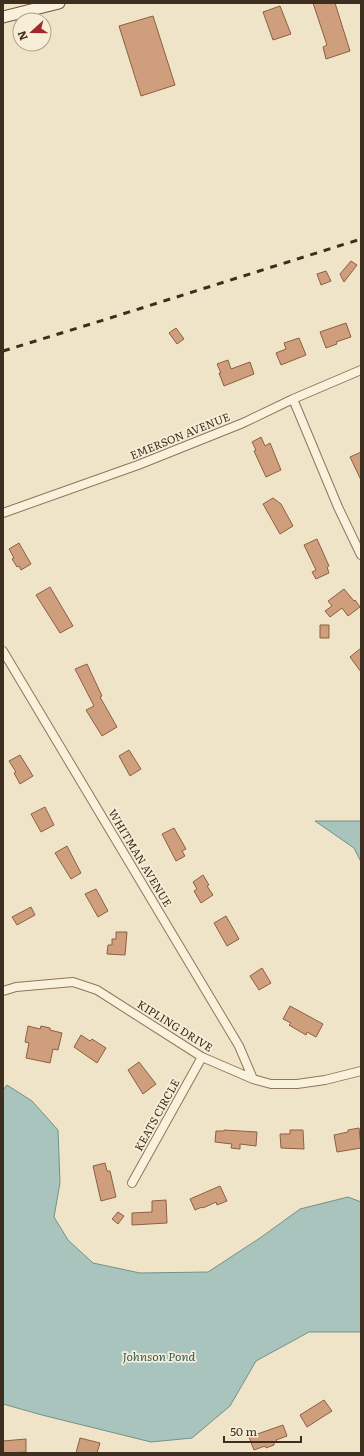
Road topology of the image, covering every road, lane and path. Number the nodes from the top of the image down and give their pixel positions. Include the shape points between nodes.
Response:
1 (59, 3) edge
2 (3, 16) edge
3 (361, 370) edge
4 (293, 399) junction
5 (3, 513) edge
6 (361, 555) edge
7 (3, 651) edge
8 (3, 990) edge
9 (202, 1057) junction
10 (361, 1071) edge
11 (253, 1079) junction
12 (132, 1183) dead end

1 - 2 street
3 - 4 street, EMERSON AVENUE
4 - 5 street, EMERSON AVENUE via 243,423 138,465
4 - 6 street
7 - 11 street, WHITMAN AVENUE via 239,1046
8 - 9 street, KIPLING DRIVE via 73,982 97,990
9 - 11 street, KIPLING DRIVE
9 - 12 street, KEATS CIRCLE
10 - 11 street, KIPLING DRIVE via 297,1084 271,1084

